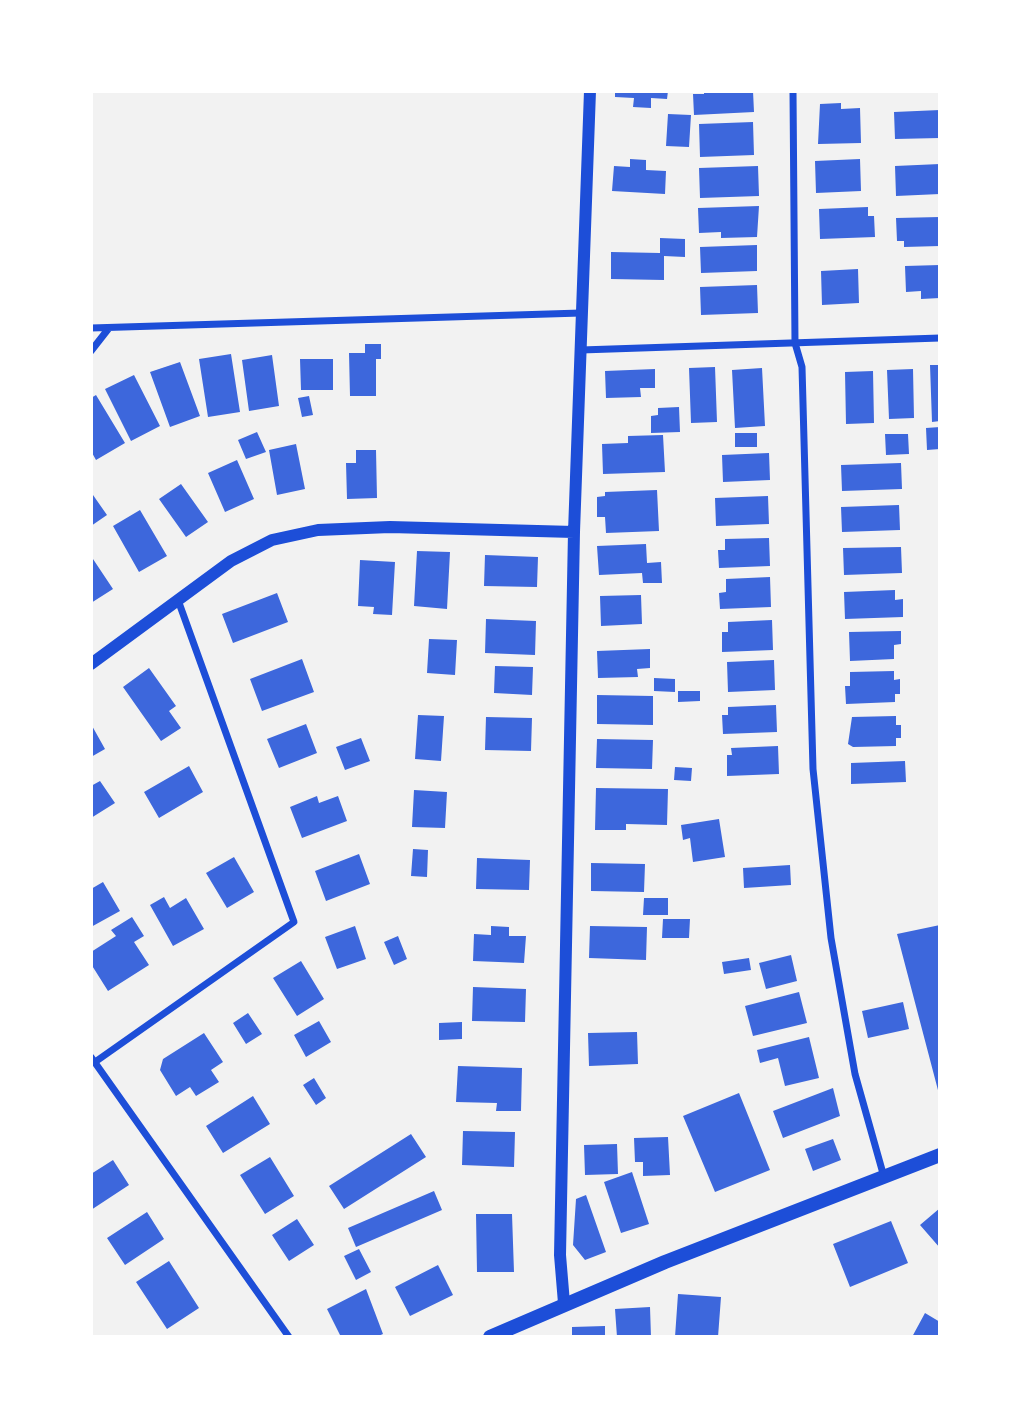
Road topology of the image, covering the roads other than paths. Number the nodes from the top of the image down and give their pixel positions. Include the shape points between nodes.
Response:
1 (590, 91) edge
2 (793, 91) edge
3 (581, 313) junction
4 (91, 328) edge
5 (109, 328) junction
6 (940, 338) edge
7 (795, 343) junction
8 (581, 350) junction
9 (91, 351) edge
10 (574, 532) junction
11 (178, 600) junction
12 (91, 664) edge
13 (93, 1060) edge
14 (940, 1155) edge
15 (884, 1177) junction
16 (564, 1303) junction
17 (512, 1332) edge
18 (289, 1337) edge
19 (490, 1337) edge

1 - 3 street
2 - 7 street
3 - 5 street
3 - 8 street
4 - 5 street
5 - 9 street
6 - 7 street
7 - 8 street
7 - 15 street via 802,367 813,769 831,938 855,1074
8 - 10 street
10 - 11 street via 390,527 317,530 272,540 232,561
10 - 16 street via 560,1241
11 - 12 street
11 - 13 street via 294,922
13 - 18 street
14 - 15 main road
15 - 16 main road
16 - 17 main road
17 - 19 main road

